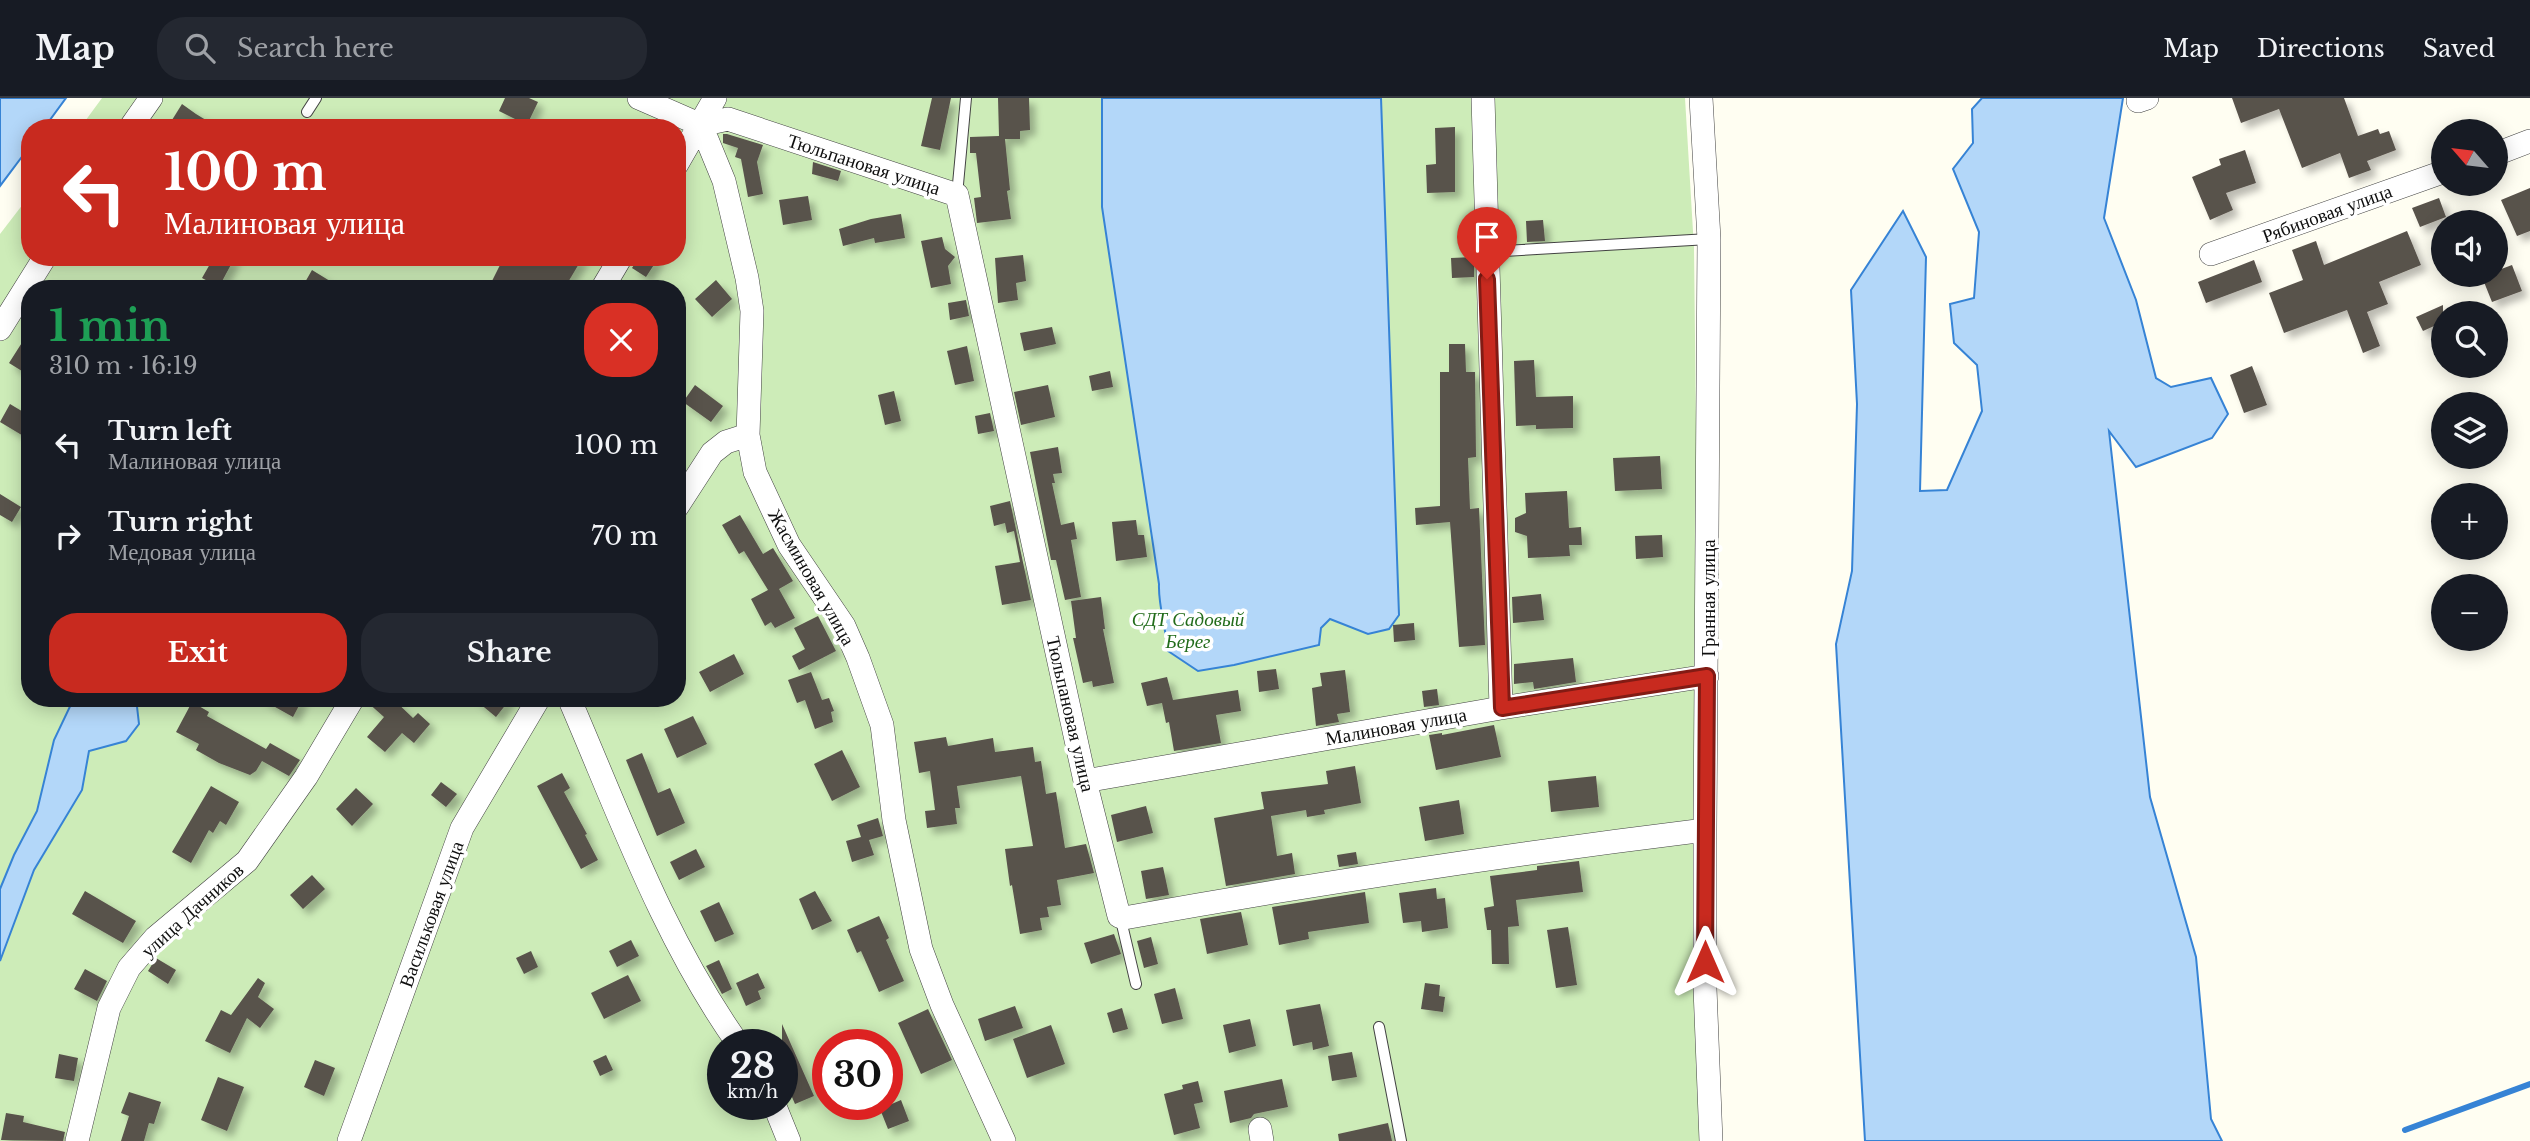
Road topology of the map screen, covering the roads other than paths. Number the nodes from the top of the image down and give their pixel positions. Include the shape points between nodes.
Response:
1 (151, 98) edge
2 (316, 98) edge
3 (639, 98) edge
4 (715, 98) edge
5 (966, 98) edge
6 (1483, 98) edge
7 (1701, 98) edge
8 (307, 113) dead end
9 (136, 119) edge
10 (701, 125) junction
11 (2530, 141) edge
12 (686, 149) edge
13 (2508, 149) edge
14 (2431, 176) edge
15 (957, 195) junction
16 (1709, 239) junction
17 (1486, 252) junction
18 (2211, 254) dead end
19 (21, 295) edge
20 (0, 329) edge
21 (748, 435) junction
22 (686, 493) edge
23 (1707, 676) junction
24 (348, 707) edge
25 (534, 707) edge
26 (573, 707) edge
27 (1502, 708) junction
28 (1086, 781) junction
29 (1705, 830) junction
30 (1120, 916) junction
31 (1136, 984) dead end
32 (1378, 1027) dead end
33 (728, 1029) edge
34 (780, 1120) edge
35 (77, 1141) edge
36 (349, 1141) edge
37 (789, 1141) edge
38 (1004, 1141) edge
39 (1401, 1141) edge
40 (1711, 1141) edge

1 - 9 street
2 - 8 lane
3 - 10 street
4 - 10 street
5 - 15 lane
6 - 17 street
7 - 16 street, Гранная улица
10 - 12 street
10 - 15 street, Тюльпановая улица via 728,119
10 - 21 street, Жасминовая улица via 724,181 747,278 752,311
11 - 13 street
14 - 18 street, Рябиновая улица
15 - 28 street, Тюльпановая улица
16 - 17 lane
16 - 23 street, Гранная улица
17 - 27 street
19 - 20 street
21 - 22 street via 726,442 712,453
21 - 38 street, Жасминовая улица via 755,472 789,545 844,626 858,658 881,725 894,820 921,949
23 - 27 street, Малиновая улица
23 - 29 street, Гранная улица
24 - 35 street, улица Дачников via 247,862 155,938 129,968 109,1008
25 - 36 street, Васильковая улица via 462,828
26 - 33 street via 671,932
27 - 28 street, Малиновая улица
28 - 30 street, Тюльпановая улица
29 - 30 street
29 - 40 street, Гранная улица
30 - 31 lane
32 - 39 lane
34 - 37 street

